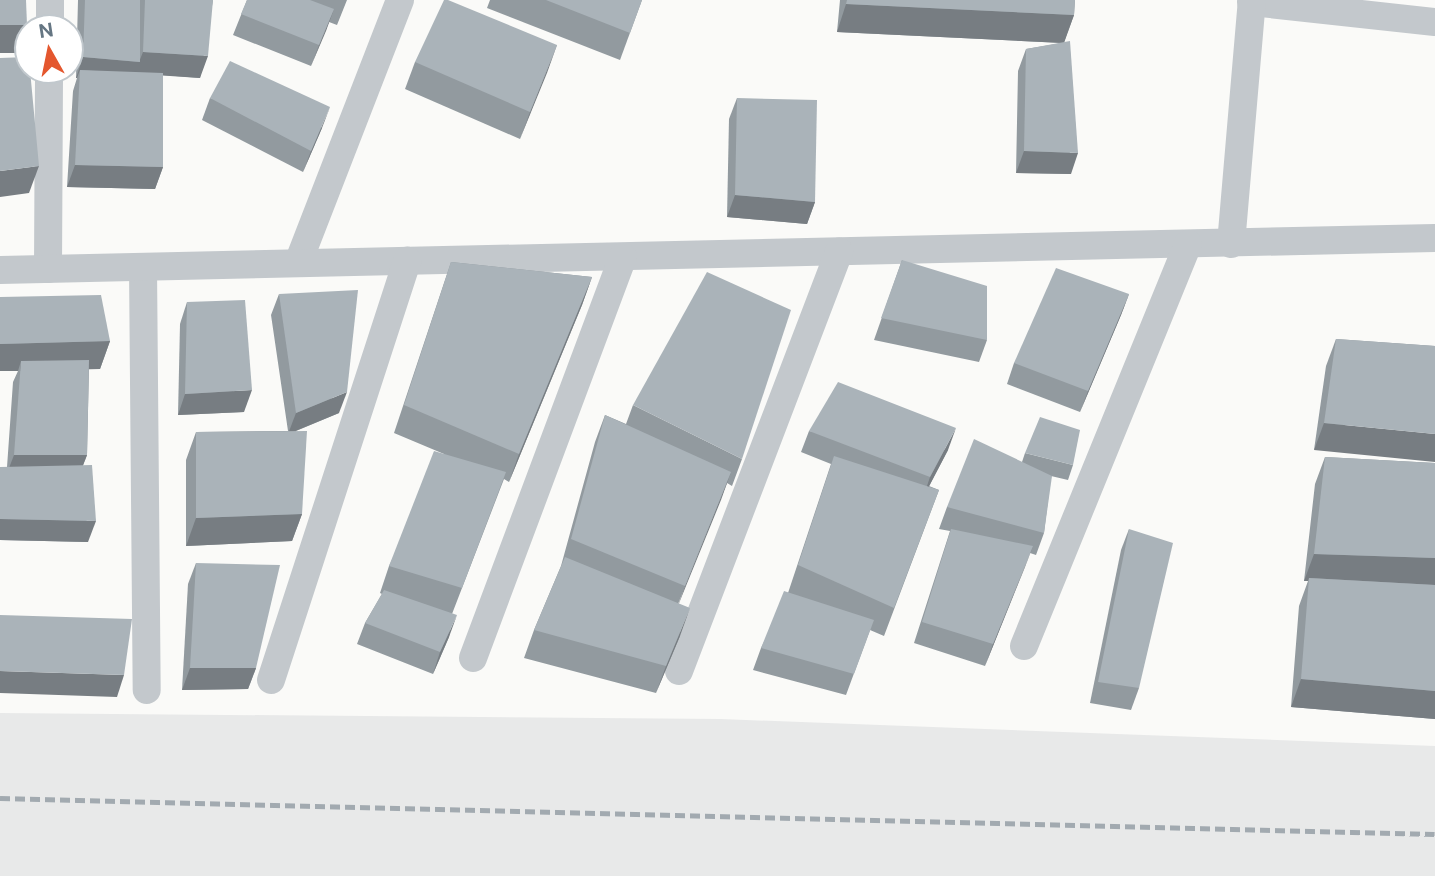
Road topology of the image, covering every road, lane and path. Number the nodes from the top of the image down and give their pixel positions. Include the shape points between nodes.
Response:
1 (400, 0) edge
2 (1252, 1) edge
3 (1435, 22) edge
4 (49, 84) edge
5 (1435, 238) edge
6 (1188, 244) junction
7 (1231, 244) junction
8 (839, 252) junction
9 (623, 257) junction
10 (407, 261) junction
11 (298, 264) junction
12 (143, 267) junction
13 (48, 269) junction
14 (0, 270) edge
15 (1024, 646) dead end
16 (473, 658) dead end
17 (679, 671) dead end
18 (271, 680) dead end
19 (147, 690) dead end

1 - 11 street
2 - 3 street
2 - 7 street
4 - 13 street
5 - 7 street
6 - 7 street
6 - 8 street
6 - 15 street
8 - 9 street
8 - 17 street
9 - 10 street
9 - 16 street
10 - 11 street
10 - 18 street
11 - 12 street
12 - 13 street
12 - 19 street
13 - 14 street

